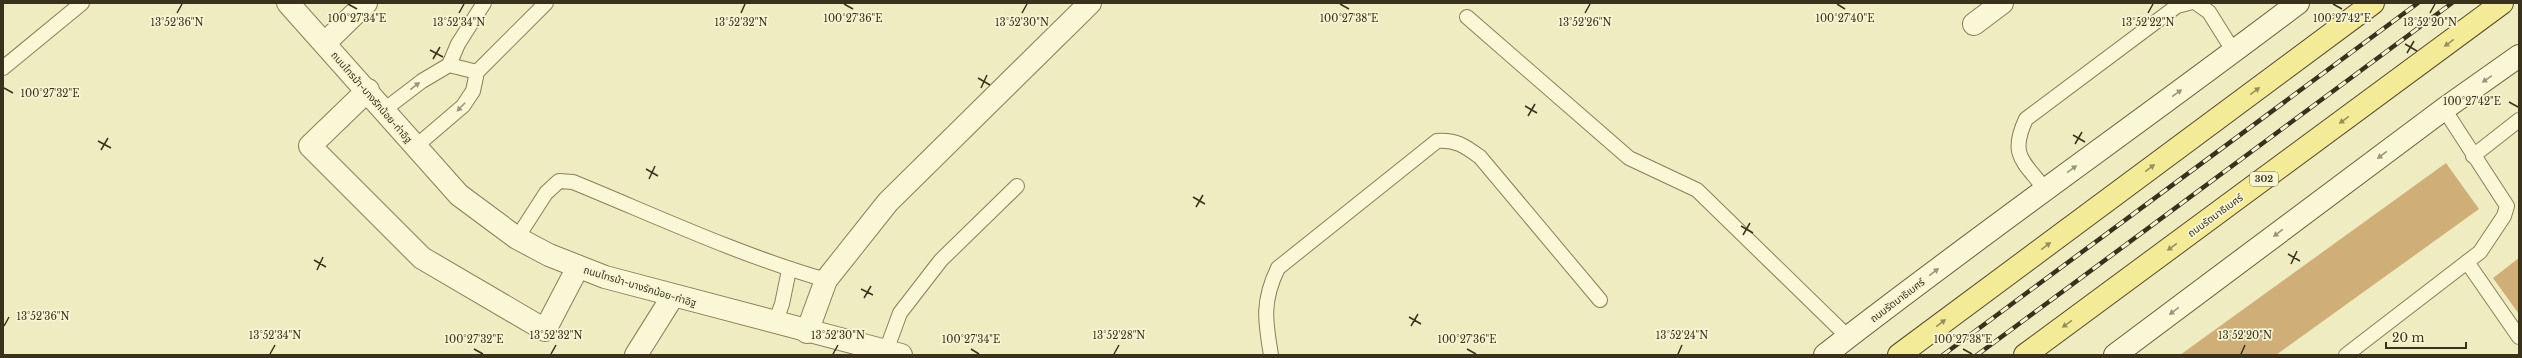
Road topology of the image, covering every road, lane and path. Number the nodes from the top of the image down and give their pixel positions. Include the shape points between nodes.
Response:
1 (82, 3) edge
2 (288, 3) edge
3 (366, 3) edge
4 (484, 3) edge
5 (546, 3) edge
6 (1090, 3) edge
7 (2002, 3) edge
8 (2189, 3) edge
9 (2196, 3) edge
10 (2297, 3) edge
11 (2373, 3) edge
12 (2502, 3) edge
13 (1467, 16) dead end
14 (1974, 24) dead end
15 (325, 42) junction
16 (2234, 52) junction
17 (2519, 56) edge
18 (449, 65) junction
19 (3, 68) edge
20 (477, 72) junction
21 (368, 90) junction
22 (2444, 109) junction
23 (384, 110) junction
24 (2519, 120) edge
25 (415, 147) junction
26 (2473, 156) junction
27 (1017, 186) dead end
28 (2045, 189) junction
29 (517, 238) junction
30 (2467, 262) junction
31 (578, 267) junction
32 (789, 270) junction
33 (826, 280) junction
34 (673, 296) junction
35 (1600, 300) dead end
36 (775, 323) junction
37 (807, 332) junction
38 (1848, 337) junction
39 (2519, 338) edge
40 (893, 353) edge
41 (636, 355) edge
42 (1271, 355) edge
43 (1825, 355) edge
44 (1899, 355) edge
45 (2025, 355) edge
46 (2115, 355) edge
47 (2346, 355) edge

1 - 19 lane
2 - 15 street, ถนนไทรม้า-บางรักน้อย-ท่าอิฐ
3 - 15 street
4 - 18 lane via 458,44
5 - 20 lane
6 - 33 street via 888,202
7 - 14 street
8 - 28 lane via 2177,6 2026,119 2018,138 2019,155
9 - 16 lane via 2209,12
10 - 16 street, ถนนรัตนาธิเบศร์
44 -> 11 main road
12 -> 45 main road, ถนนรัตนาธิเบศร์ / 302
13 - 38 lane via 1630,158 1697,190
15 - 21 street, ถนนไทรม้า-บางรักน้อย-ท่าอิฐ
28 -> 16 street, ถนนรัตนาธิเบศร์
17 -> 22 street
18 - 20 lane
23 -> 18 lane via 422,81
20 -> 25 lane via 473,91 463,106
21 - 23 street, ถนนไทรม้า-บางรักน้อย-ท่าอิฐ
21 - 31 street via 310,146 422,258 545,330
22 - 26 lane
22 -> 46 street
23 - 25 street, ถนนไทรม้า-บางรักน้อย-ท่าอิฐ
24 - 26 lane
25 - 29 street, ถนนไทรม้า-บางรักน้อย-ท่าอิฐ via 459,195
26 - 30 lane via 2507,206 2504,216 2480,252
27 - 40 lane via 941,260 900,314
38 -> 28 street, ถนนรัตนาธิเบศร์
29 - 31 street, ถนนไทรม้า-บางรักน้อย-ท่าอิฐ
29 - 32 lane via 546,193 559,181 573,182
30 - 39 lane
30 - 47 lane
31 - 34 street, ถนนไทรม้า-บางรักน้อย-ท่าอิฐ
32 - 33 lane
32 - 36 lane via 784,298
33 - 37 street
34 - 36 street, ถนนไทรม้า-บางรักน้อย-ท่าอิฐ
34 - 41 street
35 - 42 lane via 1480,157 1464,145 1450,140 1437,141 1278,268 1268,288 1265,309
36 - 37 street, ถนนไทรม้า-บางรักน้อย-ท่าอิฐ
37 - 40 street, ถนนไทรม้า-บางรักน้อย-ท่าอิฐ
38 - 43 street, ถนนรัตนาธิเบศร์

